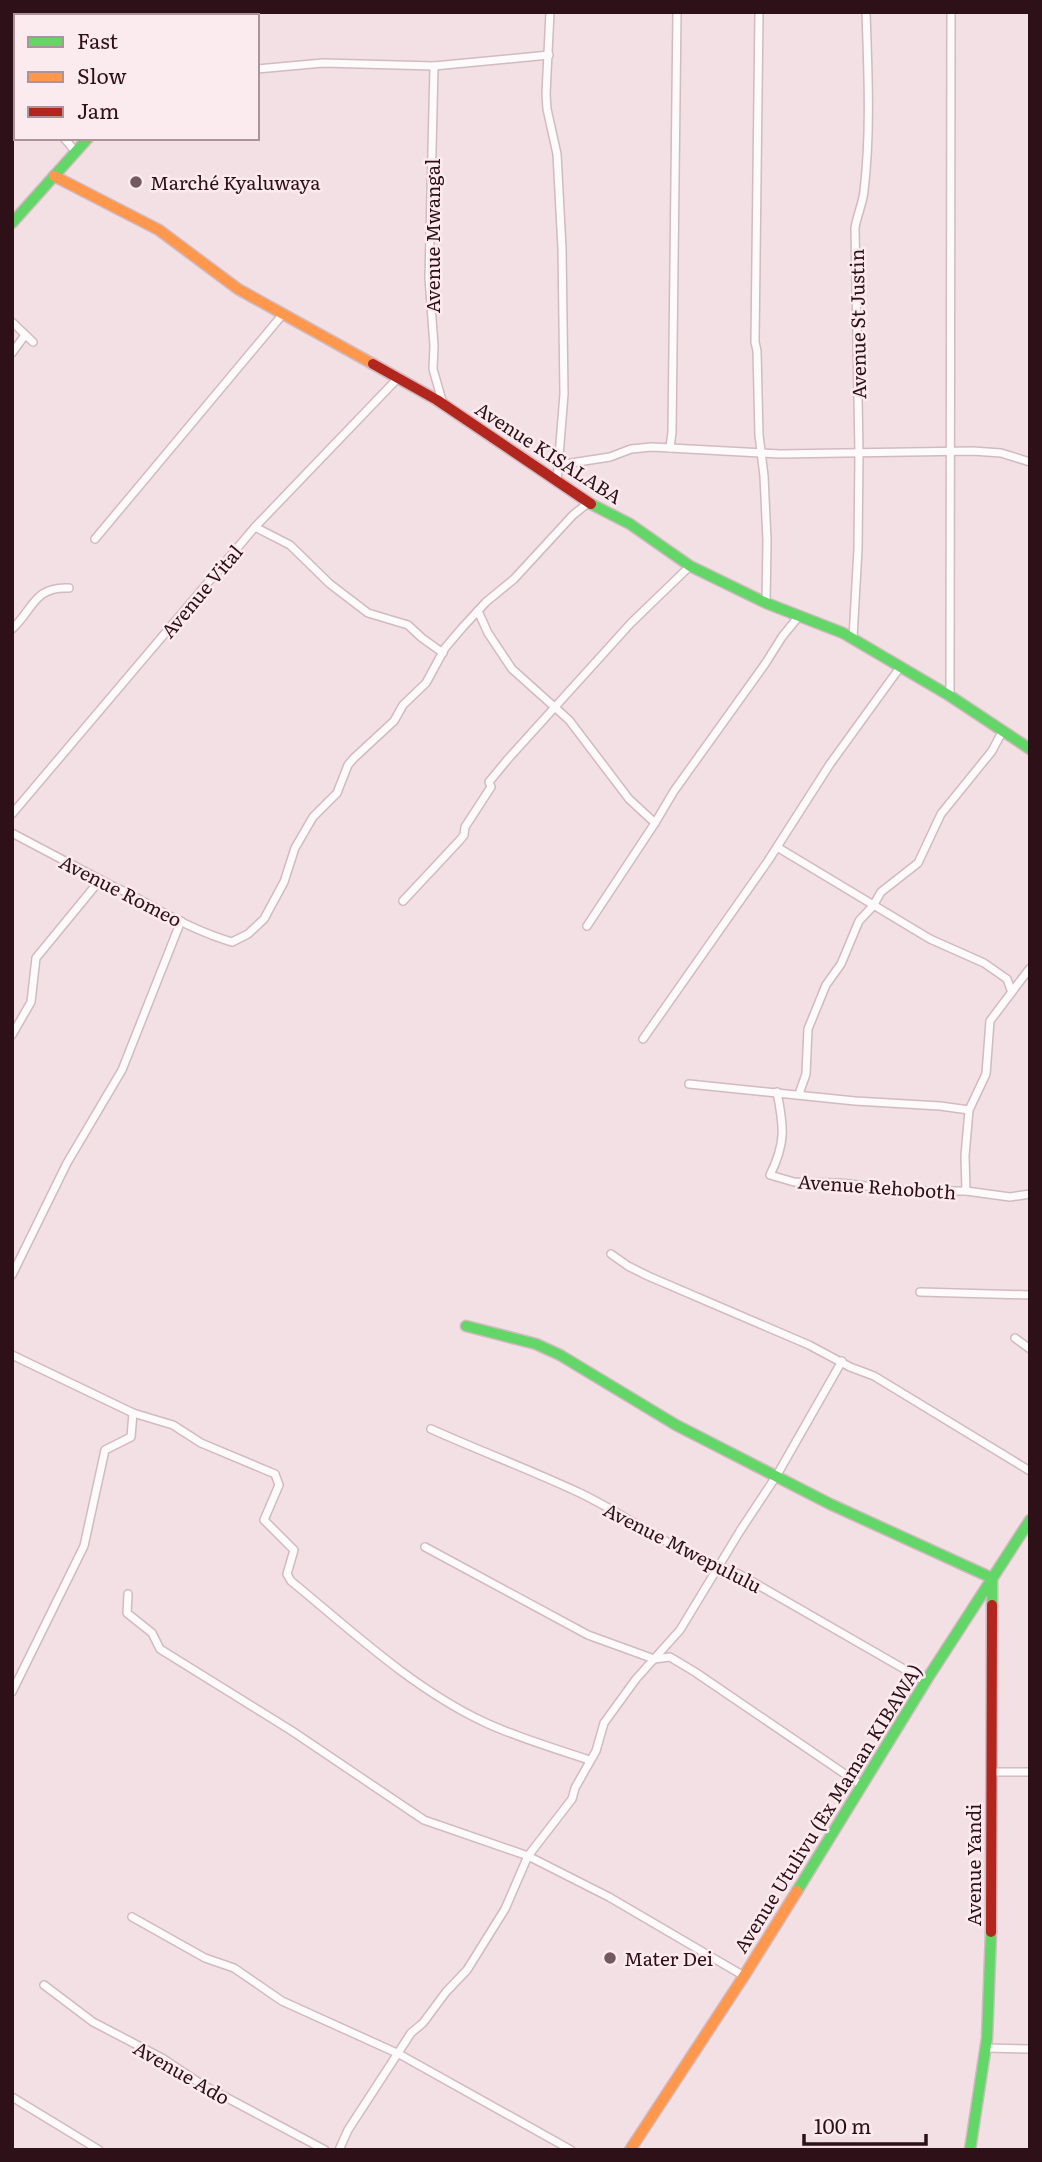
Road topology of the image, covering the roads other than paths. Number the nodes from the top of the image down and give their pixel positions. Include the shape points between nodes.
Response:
1 (551, 12) edge
2 (677, 12) edge
3 (759, 12) edge
4 (866, 12) edge
5 (951, 12) edge
6 (550, 55) junction
7 (434, 66) junction
8 (259, 69) edge
9 (66, 140) edge
10 (86, 140) edge
11 (75, 152) junction
12 (54, 176) junction
13 (12, 223) edge
14 (283, 314) junction
15 (12, 322) edge
16 (24, 335) junction
17 (33, 342) dead end
18 (12, 353) edge
19 (399, 377) junction
20 (444, 405) junction
21 (670, 448) junction
22 (951, 452) junction
23 (761, 453) junction
24 (859, 453) junction
25 (1030, 462) edge
26 (558, 465) junction
27 (557, 481) junction
28 (588, 503) junction
29 (255, 527) junction
30 (95, 539) dead end
31 (690, 566) junction
32 (69, 587) dead end
33 (766, 603) junction
34 (478, 611) junction
35 (799, 616) junction
36 (12, 629) edge
37 (853, 638) junction
38 (443, 653) junction
39 (901, 666) junction
40 (950, 696) junction
41 (554, 706) junction
42 (1002, 732) junction
43 (1030, 749) edge
44 (12, 814) edge
45 (655, 823) junction
46 (12, 833) edge
47 (778, 847) junction
48 (100, 880) junction
49 (404, 901) dead end
50 (873, 906) junction
51 (181, 920) junction
52 (586, 926) dead end
53 (1030, 968) edge
54 (1011, 990) junction
55 (12, 1035) edge
56 (643, 1039) dead end
57 (689, 1084) dead end
58 (777, 1092) junction
59 (799, 1094) junction
60 (969, 1110) junction
61 (966, 1192) junction
62 (1030, 1194) edge
63 (611, 1254) dead end
64 (12, 1275) edge
65 (920, 1292) dead end
66 (1030, 1295) edge
67 (466, 1325) dead end
68 (1016, 1338) dead end
69 (1030, 1349) edge
70 (12, 1355) edge
71 (842, 1361) junction
72 (133, 1413) junction
73 (431, 1429) dead end
74 (1030, 1471) edge
75 (777, 1475) junction
76 (1030, 1520) edge
77 (425, 1547) dead end
78 (718, 1568) junction
79 (992, 1578) junction
80 (128, 1594) dead end
81 (654, 1659) junction
82 (925, 1681) junction
83 (12, 1692) edge
84 (589, 1760) junction
85 (991, 1772) junction
86 (1030, 1772) edge
87 (860, 1785) junction
88 (528, 1856) junction
89 (132, 1917) dead end
90 (744, 1976) junction
91 (44, 1985) dead end
92 (985, 2048) junction
93 (1030, 2049) edge
94 (399, 2054) junction
95 (12, 2097) edge
96 (631, 2149) edge
97 (99, 2150) edge
98 (325, 2150) edge
99 (339, 2150) edge
100 (571, 2150) edge
101 (970, 2150) edge

1 - 6 street
2 - 21 street
3 - 23 street via 755,342
4 - 24 street, Avenue St Justin via 867,155 864,195 855,228
5 - 22 street
6 - 7 street
6 - 26 street via 547,109 558,154 562,248 564,394
7 - 8 street via 323,63
7 - 20 street, Avenue Mwangal via 429,278 433,369
9 - 11 street
10 - 11 street
11 - 12 street
12 - 13 street
12 - 14 street, Avenue KISALABA via 159,230 238,289
14 - 19 street, Avenue KISALABA
14 - 30 street
15 - 16 street
16 - 17 street
16 - 18 street
19 - 20 street, Avenue KISALABA
19 - 29 street, Avenue Vital
20 - 27 street, Avenue KISALABA
21 - 23 street
21 - 26 street via 631,449
22 - 24 street
22 - 25 street via 1001,453
22 - 40 street
23 - 24 street
23 - 33 street
24 - 37 street, Avenue St Justin
26 - 27 street
27 - 28 street, Avenue KISALABA
28 - 31 street, Avenue KISALABA via 630,524
28 - 34 street
29 - 38 street via 290,545 368,613 408,625
29 - 44 street, Avenue Vital
31 - 33 street, Avenue KISALABA
31 - 41 street
32 - 36 street via 43,593
33 - 35 street, Avenue KISALABA
34 - 38 street
34 - 41 street via 512,669
35 - 37 street, Avenue KISALABA
35 - 45 street
37 - 39 street, Avenue KISALABA
38 - 51 street, Avenue Romeo via 426,683 348,765 337,793 313,817 264,919 232,942
39 - 40 street, Avenue KISALABA
39 - 47 street via 830,764
40 - 42 street, Avenue KISALABA
41 - 45 street via 578,730 629,799
41 - 49 street via 489,782 491,787 464,835
42 - 43 street, Avenue KISALABA
42 - 50 street via 941,814 918,863 881,892
45 - 52 street
46 - 48 street, Avenue Romeo
47 - 50 street
47 - 56 street
48 - 51 street, Avenue Romeo
48 - 55 street via 36,958 32,1002
50 - 54 street via 984,963 1007,979
50 - 59 street via 859,921 807,1029 806,1074
51 - 64 street via 122,1070 67,1163
53 - 54 street
54 - 60 street via 990,1021 986,1074
57 - 58 street
58 - 59 street
58 - 61 street, Avenue Rehoboth via 783,1122 780,1154 770,1175 794,1182
59 - 60 street
60 - 61 street
61 - 62 street, Avenue Rehoboth via 1010,1197
63 - 71 street via 648,1276
65 - 66 street
67 - 75 street via 560,1355 676,1425
68 - 69 street
70 - 72 street
71 - 74 street
71 - 75 street
72 - 83 street via 131,1437 105,1450 84,1546
72 - 84 street via 173,1425 201,1443 275,1474 279,1485 264,1520 294,1550 287,1574 291,1581 392,1663 443,1700 484,1722
73 - 78 street, Avenue Mwepululu via 581,1494
75 - 78 street
75 - 79 street
76 - 79 street, Avenue Utulivu (Ex Maman KIBAWA)
77 - 81 street via 588,1635
78 - 81 street via 680,1630
78 - 82 street, Avenue Mwepululu via 739,1574
79 - 82 street, Avenue Utulivu (Ex Maman KIBAWA)
79 - 85 street, Avenue Yandi
80 - 88 street via 127,1613 152,1633 160,1649 424,1820
81 - 84 street via 604,1723
81 - 87 street via 670,1657 695,1672
82 - 87 street, Avenue Utulivu (Ex Maman KIBAWA)
84 - 88 street via 572,1799
85 - 86 street
85 - 92 street, Avenue Yandi via 992,1906
87 - 90 street, Avenue Utulivu (Ex Maman KIBAWA)
88 - 90 street
88 - 94 street via 505,1909 467,1970 411,2033
89 - 94 street via 205,1958 234,1968 282,2001
90 - 96 street, Avenue Utulivu (Ex Maman KIBAWA)
91 - 98 street, Avenue Ado via 93,2022
92 - 93 street
92 - 101 street, Avenue Yandi
94 - 99 street
94 - 100 street
95 - 97 street

